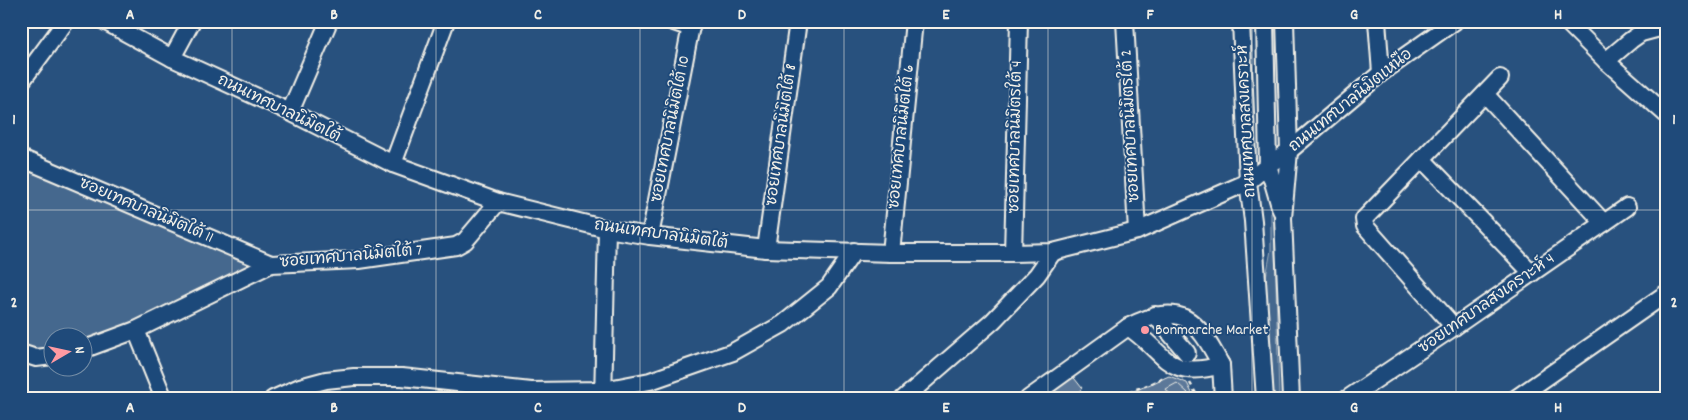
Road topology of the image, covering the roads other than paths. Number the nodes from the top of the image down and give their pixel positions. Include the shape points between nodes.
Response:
1 (66, 21) edge
2 (104, 21) edge
3 (192, 21) edge
4 (329, 21) edge
5 (446, 21) edge
6 (671, 21) edge
7 (798, 21) edge
8 (914, 21) edge
9 (1019, 21) edge
10 (1125, 21) edge
11 (1241, 21) edge
12 (1264, 21) edge
13 (1284, 21) edge
14 (1377, 21) edge
15 (1455, 21) edge
16 (1566, 21) edge
17 (692, 25) edge
18 (1667, 26) edge
19 (172, 58) junction
20 (1606, 62) junction
21 (1381, 73) junction
22 (1500, 78) dead end
23 (21, 82) edge
24 (1485, 94) junction
25 (290, 112) junction
26 (1667, 114) edge
27 (1289, 151) junction
28 (21, 158) edge
29 (1422, 159) junction
30 (393, 164) junction
31 (1268, 165) junction
32 (1248, 182) junction
33 (498, 202) junction
34 (1627, 207) dead end
35 (1283, 218) junction
36 (1253, 221) junction
37 (1604, 223) junction
38 (607, 229) junction
39 (1137, 231) junction
40 (650, 236) junction
41 (766, 249) junction
42 (854, 251) junction
43 (1053, 252) junction
44 (890, 253) junction
45 (1013, 254) junction
46 (271, 264) junction
47 (1532, 273) junction
48 (1667, 293) edge
49 (1155, 315) junction
50 (1128, 326) junction
51 (1454, 327) junction
52 (136, 330) junction
53 (92, 346) edge
54 (21, 353) edge
55 (1187, 353) dead end
56 (42, 357) edge
57 (1221, 365) junction
58 (603, 394) edge
59 (164, 399) edge
60 (273, 399) edge
61 (903, 399) edge
62 (1028, 399) edge
63 (1223, 399) edge
64 (1265, 399) edge
65 (1291, 399) edge
66 (1347, 399) edge
67 (1515, 399) edge

1 - 23 street
2 - 19 street, ถนนเทศบาลนิมิตใต้
3 - 19 street
4 - 25 street
5 - 30 street
6 - 17 street
7 - 41 street, ซอยเทศบาลนิมิตใต้ 8
8 - 44 street, ซอยเทศบาลนิมิตใต้ 6
9 - 45 street, ซอยเทศบาลนิมิตรใต้ 4
10 - 39 street, ซอยเทศบาลนิมิตรใต้ 2
11 - 32 street, ถนนเทศบาลสงเคราะห์
12 - 31 street, ถนนเทศบาลสงเคราะห์
13 - 27 street, ถนนเทศบาลสงเคราะห์
14 - 21 street
15 - 21 street, ถนนเทศบาลนิมิตเหนือ
16 - 20 street
17 - 40 street, ซอยเทศบาลนิมิตใต้ 10
18 - 20 street via 1641,32
19 - 25 street, ถนนเทศบาลนิมิตใต้
20 - 26 street
21 - 27 street, ถนนเทศบาลนิมิตเหนือ
22 - 24 street
24 - 29 street
24 - 37 street
25 - 30 street, ถนนเทศบาลนิมิตใต้
27 - 31 street, ถนนเทศบาลนิมิตเหนือ
27 - 35 street, ถนนเทศบาลสงเคราะห์
28 - 46 street, ซอยเทศบาลนิมิตใต้ 11
29 - 47 street
29 - 51 street via 1364,222
30 - 33 street, ถนนเทศบาลนิมิตใต้
31 - 32 street, ถนนเทศบาลนิมิตเหนือ
31 - 35 street, ถนนเทศบาลสงเคราะห์
31 - 36 street, ถนนเทศบาลสงเคราะห์
32 - 36 street, ถนนเทศบาลสงเคราะห์
32 - 39 street, ถนนเทศบาลนิมิตใต้
33 - 38 street, ถนนเทศบาลนิมิตใต้
33 - 46 street, ซอยเทศบาลนิมิตใต้ 7 via 465,241 456,246 359,260
34 - 37 street, ซอยเทศบาลสงเคราะห์ 4
35 - 65 street, ถนนเทศบาลสงเคราะห์
36 - 64 street, ถนนเทศบาลสงเคราะห์
37 - 47 street, ซอยเทศบาลสงเคราะห์ 4
38 - 40 street, ถนนเทศบาลนิมิตใต้
38 - 58 street
39 - 43 street, ถนนเทศบาลนิมิตใต้
40 - 41 street, ถนนเทศบาลนิมิตใต้
41 - 42 street, ถนนเทศบาลนิมิตใต้
42 - 44 street, ถนนเทศบาลนิมิตใต้
42 - 58 street via 829,287 783,324 741,348 650,381
43 - 45 street, ถนนเทศบาลนิมิตใต้
43 - 61 street via 1037,275 994,321
44 - 45 street, ถนนเทศบาลนิมิตใต้
46 - 52 street, ซอยเทศบาลนิมิตใต้ 7
47 - 51 street, ซอยเทศบาลสงเคราะห์ 4
48 - 67 street
49 - 50 street
49 - 55 street
49 - 57 street via 1174,314 1196,325
50 - 57 street via 1178,368 1193,370
50 - 62 street
51 - 66 street, ซอยเทศบาลสงเคราะห์ 4
52 - 53 street, ซอยเทศบาลนิมิตใต้ 7
52 - 59 street
54 - 56 street
57 - 63 street
58 - 60 street via 531,391 402,378 354,378 326,380

